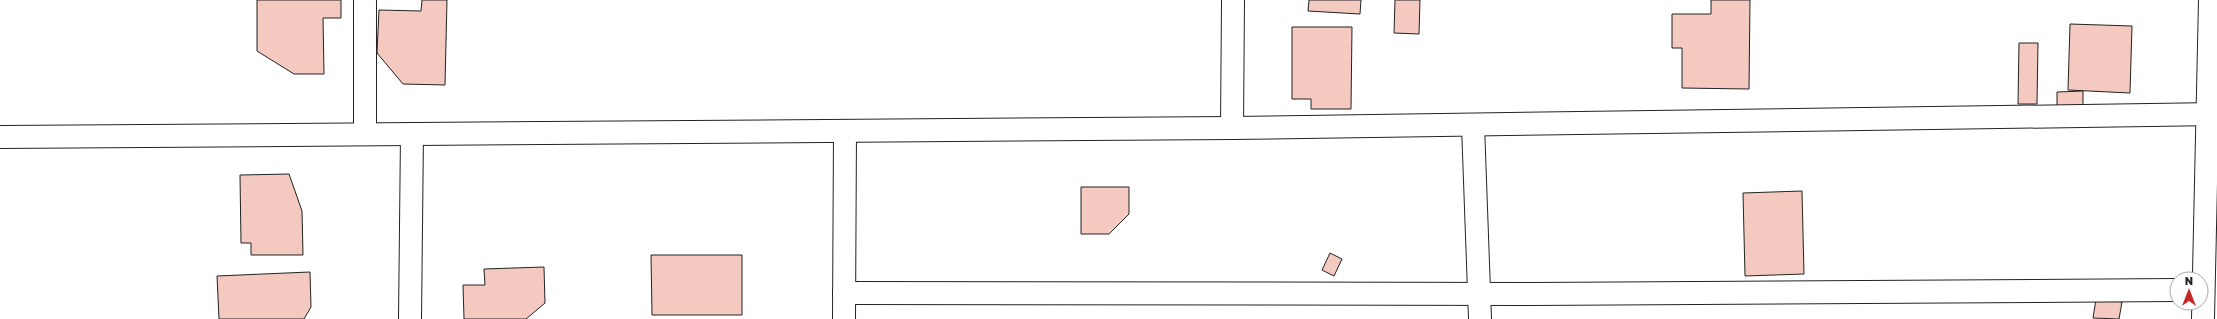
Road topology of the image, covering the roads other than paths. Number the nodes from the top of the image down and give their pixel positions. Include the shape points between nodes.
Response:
1 (364, 0) edge
2 (1234, 0) edge
3 (2210, 0) edge
4 (2212, 114) edge
5 (1473, 125) junction
6 (1232, 128) junction
7 (845, 131) junction
8 (365, 134) junction
9 (412, 134) junction
10 (0, 137) edge
11 (2203, 271) edge
12 (2169, 290) edge
13 (844, 293) junction
14 (1479, 294) junction
15 (410, 319) edge
16 (844, 319) edge
17 (1480, 319) edge

1 - 8 street
2 - 6 street
3 - 4 street
4 - 5 street
4 - 11 street
5 - 6 street
5 - 14 street
6 - 7 street
7 - 9 street
7 - 13 street
8 - 9 street
8 - 10 street
9 - 15 street
12 - 14 street
13 - 14 street
13 - 16 street
14 - 17 street

